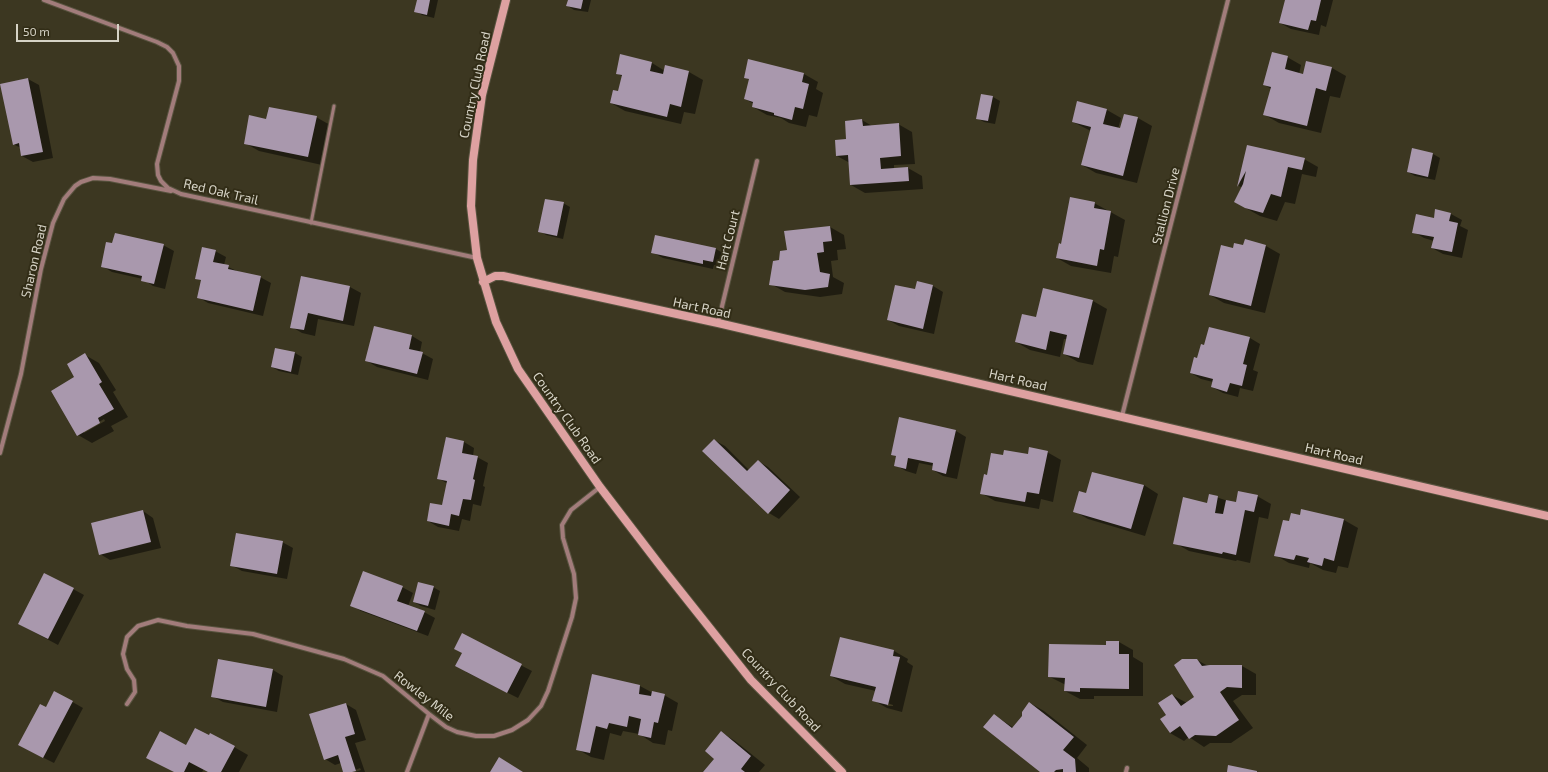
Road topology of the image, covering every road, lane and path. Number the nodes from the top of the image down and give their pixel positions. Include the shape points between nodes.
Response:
1 (44, 0) edge
2 (506, 0) edge
3 (1228, 0) edge
4 (334, 106) dead end
5 (757, 161) dead end
6 (181, 194) junction
7 (311, 223) junction
8 (477, 258) junction
9 (483, 282) junction
10 (718, 323) junction
11 (1122, 416) junction
12 (0, 453) edge
13 (600, 487) junction
14 (1548, 516) edge
15 (127, 704) dead end
16 (429, 714) junction
17 (407, 772) edge
18 (842, 772) edge

1 - 6 street, Red Oak Trail via 157,42 173,53 179,66 179,81 157,170 164,185
2 - 8 street, Country Club Road via 482,95 473,160 471,206
3 - 11 street, Stallion Drive
4 - 7 lane
5 - 10 street, Hart Court
6 - 7 street, Red Oak Trail
6 - 12 street, Sharon Road via 93,178 81,182 64,199 52,223 21,374
7 - 8 street, Red Oak Trail
8 - 9 street, Country Club Road
9 - 10 street, Hart Road via 496,276 503,276
9 - 13 street, Country Club Road via 496,322 518,369
10 - 11 street, Hart Road
11 - 14 street, Hart Road
13 - 16 street, Rowley Mile via 571,510 562,525 563,538 574,574 576,598 548,691 541,706 528,720 512,730 494,736 457,732
13 - 18 street, Country Club Road via 751,680
15 - 16 street, Rowley Mile via 136,692 123,654 127,637 138,626 158,620 253,634 344,659 383,676
16 - 17 street

